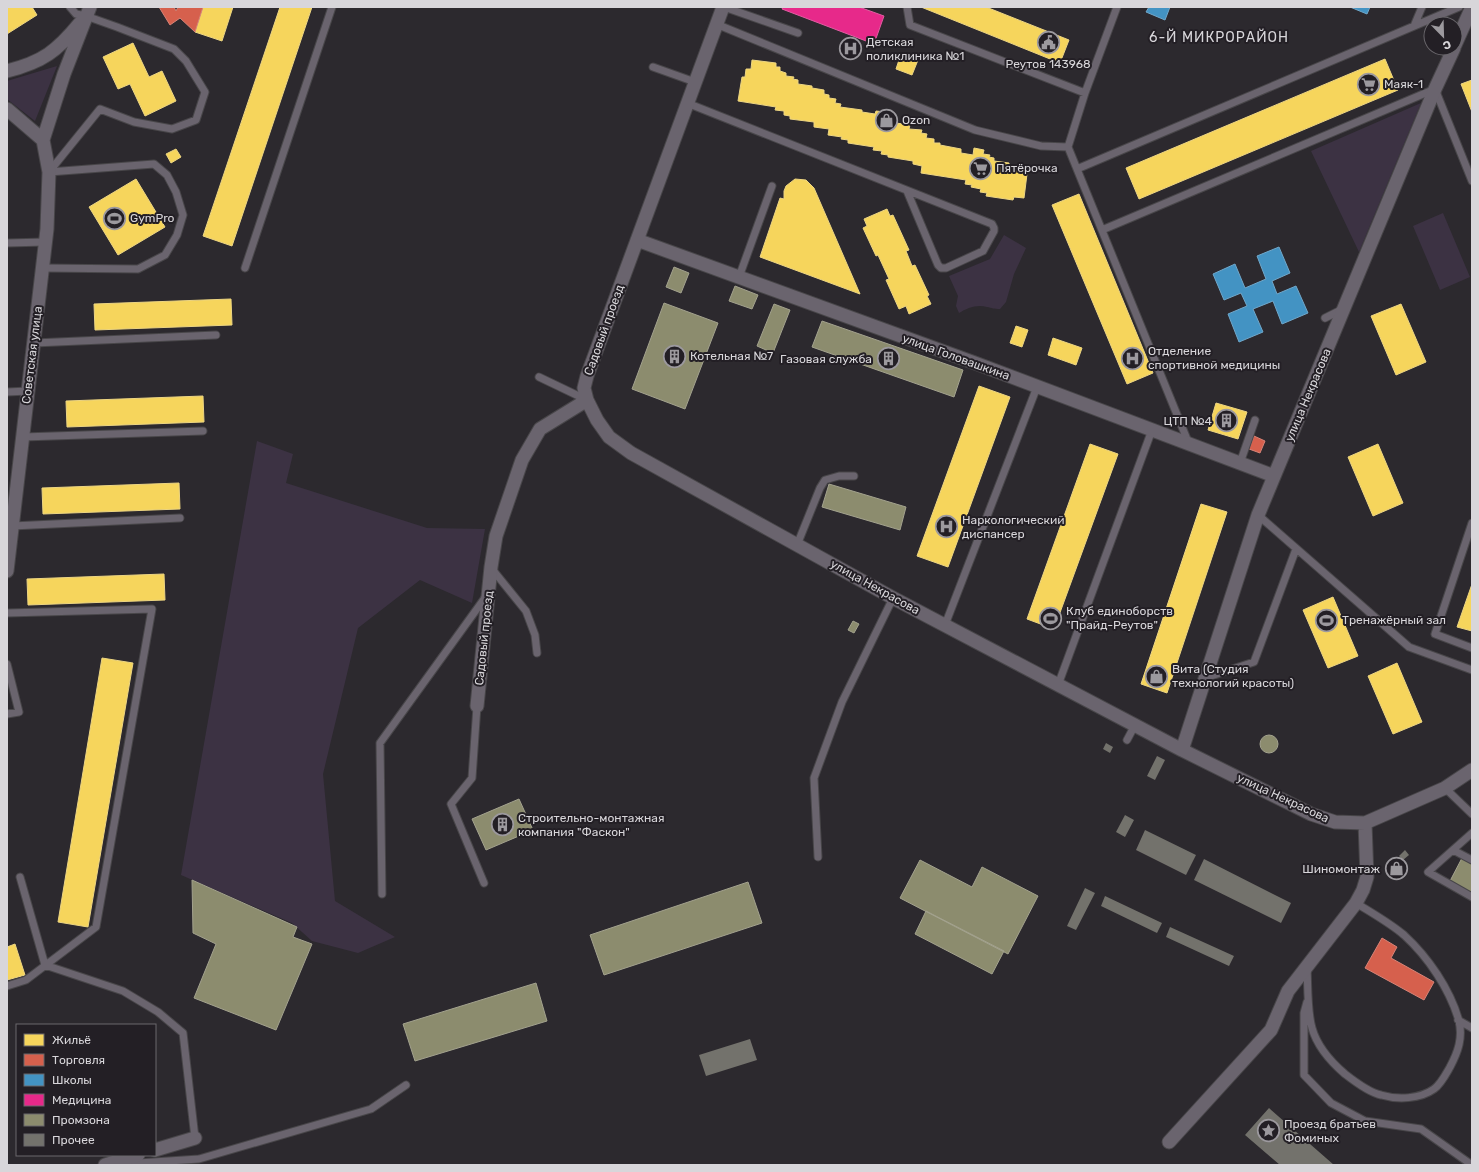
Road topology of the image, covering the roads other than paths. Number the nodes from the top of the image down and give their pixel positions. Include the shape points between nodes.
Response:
1 (70, 7) edge
2 (332, 7) edge
3 (724, 7) edge
4 (907, 7) edge
5 (1117, 7) edge
6 (1422, 7) edge
7 (1459, 7) edge
8 (1472, 7) edge
9 (88, 11) edge
10 (716, 24) junction
11 (1414, 26) junction
12 (1463, 27) edge
13 (798, 34) dead end
14 (1450, 56) edge
15 (653, 67) dead end
16 (7, 70) edge
17 (695, 82) junction
18 (1435, 89) junction
19 (1085, 93) junction
20 (687, 103) junction
21 (7, 110) edge
22 (43, 140) junction
23 (1068, 147) junction
24 (1077, 169) junction
25 (49, 172) junction
26 (1472, 181) edge
27 (772, 186) dead end
28 (907, 190) junction
29 (1102, 230) junction
30 (637, 240) junction
31 (45, 242) junction
32 (7, 243) edge
33 (42, 268) junction
34 (245, 268) dead end
35 (739, 278) junction
36 (1344, 309) junction
37 (1325, 318) dead end
38 (216, 335) dead end
39 (34, 343) junction
40 (539, 377) dead end
41 (1037, 387) junction
42 (7, 392) edge
43 (28, 392) junction
44 (587, 400) junction
45 (1255, 420) dead end
46 (1152, 430) junction
47 (203, 431) dead end
48 (23, 437) junction
49 (1189, 444) junction
50 (1240, 463) junction
51 (854, 476) dead end
52 (1274, 476) junction
53 (1258, 515) junction
54 (180, 518) dead end
55 (1472, 523) edge
56 (12, 526) junction
57 (797, 545) junction
58 (1296, 549) junction
59 (491, 567) junction
60 (7, 571) edge
61 (489, 591) junction
62 (893, 598) junction
63 (7, 613) edge
64 (945, 625) junction
65 (1472, 648) edge
66 (537, 653) dead end
67 (7, 664) edge
68 (1472, 670) edge
69 (1205, 678) junction
70 (1058, 685) junction
71 (477, 706) joint
72 (7, 714) edge
73 (1135, 725) junction
74 (1127, 740) dead end
75 (1182, 750) junction
76 (1472, 770) edge
77 (1445, 788) junction
78 (1472, 814) edge
79 (1365, 822) junction
80 (1472, 834) edge
81 (1454, 850) junction
82 (818, 858) dead end
83 (1472, 860) edge
84 (20, 877) dead end
85 (484, 883) dead end
86 (382, 894) dead end
87 (1472, 897) edge
88 (1356, 902) junction
89 (45, 965) junction
90 (1307, 967) junction
91 (7, 986) edge
92 (1308, 1000) junction
93 (1458, 1020) junction
94 (1472, 1028) edge
95 (406, 1085) dead end
96 (195, 1138) joint
97 (1170, 1142) dead end
98 (156, 1150) edge
99 (135, 1156) edge
100 (1472, 1164) edge
101 (105, 1165) edge
102 (108, 1165) edge

1 - 9 lane via 76,14
2 - 34 lane
3 - 10 street, Садовый проезд
3 - 13 lane
4 - 19 lane via 910,25
5 - 19 lane
6 - 11 lane
7 - 11 lane
8 - 12 street
9 - 16 street via 65,42 45,58
9 - 22 street, Советская улица
9 - 25 lane via 174,49 186,61 205,92 196,120 172,129 134,122 100,109
10 - 17 street, Садовый проезд
10 - 23 lane via 974,130 1041,146
11 - 24 lane
14 - 18 street, улица Некрасова
15 - 17 lane
17 - 20 street, Садовый проезд
18 - 26 lane
18 - 29 lane
18 - 36 street, улица Некрасова
19 - 23 lane
20 - 28 lane
20 - 30 street, Садовый проезд
21 - 22 street
22 - 25 street, Советская улица
23 - 24 lane
24 - 29 lane
25 - 31 street, Советская улица
25 - 33 lane via 154,164 167,175 176,192 183,215 177,235 165,255 138,269
27 - 35 lane
28 - 28 lane via 992,224 994,232 986,247 978,254 941,268
29 - 49 lane
30 - 35 street, улица Головашкина via 672,258
30 - 44 street, Садовый проезд via 587,376 584,388
31 - 32 lane
31 - 33 street, Советская улица
33 - 39 street, Советская улица
35 - 41 street, улица Головашкина
36 - 37 lane
36 - 52 street, улица Некрасова
38 - 39 lane
39 - 43 street, Советская улица
40 - 44 lane
41 - 46 street, улица Головашкина
41 - 64 lane
42 - 43 lane
43 - 48 street, Советская улица
44 - 57 street, улица Некрасова via 609,437 631,453
44 - 59 street, Садовый проезд via 540,429 522,460 496,536
45 - 50 lane
46 - 49 street, улица Головашкина
46 - 70 lane
47 - 48 lane
48 - 56 street, Советская улица
49 - 50 street, улица Головашкина
50 - 52 street, улица Головашкина
51 - 57 lane via 839,476 825,480
52 - 53 street, улица Некрасова
53 - 58 lane
53 - 69 street, улица Некрасова
54 - 56 lane
55 - 65 lane via 1436,634
56 - 60 street, Советская улица
57 - 62 street, улица Некрасова
58 - 68 lane via 1409,647
58 - 69 lane via 1254,662
59 - 61 street, Садовый проезд
59 - 66 lane via 526,611 535,635
61 - 71 street, Садовый проезд
61 - 86 lane via 380,743
62 - 64 street, улица Некрасова
62 - 82 lane via 842,702 814,778
63 - 89 lane via 152,609 96,927
64 - 70 street, улица Некрасова
67 - 72 lane via 19,712
69 - 75 street, улица Некрасова
70 - 73 street, улица Некрасова
71 - 85 lane via 472,778 451,804
73 - 74 lane
73 - 75 street, улица Некрасова
75 - 79 street, улица Некрасова via 1311,814 1335,822
76 - 77 street, улица Некрасова
77 - 78 lane
77 - 79 street, улица Некрасова
79 - 88 street via 1367,877
80 - 81 lane
81 - 83 lane
81 - 87 lane via 1428,872
84 - 89 lane
88 - 90 street
88 - 93 lane via 1403,934 1423,953 1438,974
89 - 91 lane via 26,980
89 - 96 lane via 122,991 158,1012 183,1032
90 - 92 lane
90 - 97 street via 1288,991 1271,1030
92 - 93 lane via 1312,1028 1323,1051 1335,1065 1352,1079 1380,1095 1398,1098 1418,1096 1434,1089 1444,1078 1457,1054 1461,1036
92 - 100 lane via 1304,1013 1304,1075 1331,1103 1365,1121 1421,1129
93 - 94 lane
95 - 102 lane via 371,1109 199,1159
96 - 98 street
99 - 101 street

